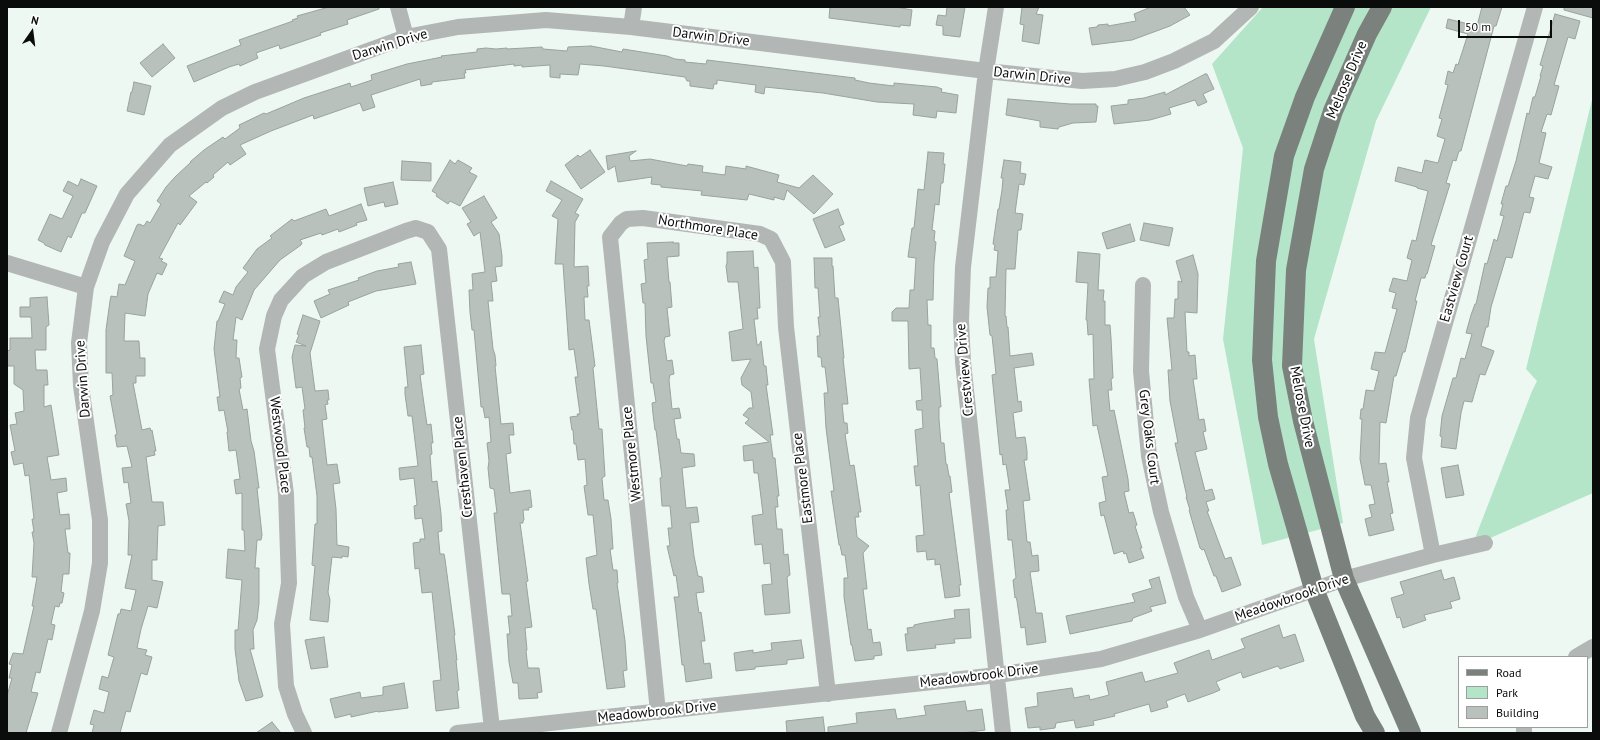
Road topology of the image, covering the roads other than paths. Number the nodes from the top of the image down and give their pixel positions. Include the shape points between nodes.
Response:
1 (398, 7) edge
2 (634, 7) edge
3 (996, 7) edge
4 (1251, 7) edge
5 (1345, 7) edge
6 (1382, 7) edge
7 (1535, 7) edge
8 (631, 27) junction
9 (406, 37) junction
10 (986, 71) junction
11 (643, 218) joint
12 (406, 231) joint
13 (783, 262) joint
14 (7, 263) edge
15 (1143, 285) dead end
16 (86, 287) junction
17 (1484, 543) dead end
18 (1433, 555) junction
19 (1344, 579) junction
20 (1314, 589) junction
21 (1200, 630) junction
22 (1593, 647) edge
23 (1578, 656) edge
24 (998, 675) junction
25 (828, 694) junction
26 (658, 712) junction
27 (492, 729) junction
28 (59, 733) edge
29 (304, 733) edge
30 (457, 733) edge
31 (1004, 733) edge
32 (1375, 733) edge
33 (1411, 733) edge

1 - 9 street
2 - 8 street
3 - 10 street, Crestview Drive
4 - 10 street, Darwin Drive via 1214,41 1145,72 1115,79 1082,81
5 - 20 main road via 1304,96 1284,156 1266,261 1262,360 1268,418 1278,464
6 - 19 main road, Melrose Drive via 1367,34 1333,111 1314,169 1296,270 1292,366 1303,421
7 - 18 street, Eastview Court via 1418,418 1414,458
8 - 9 street, Darwin Drive via 546,20 458,27
8 - 10 street, Darwin Drive
9 - 16 street, Darwin Drive via 255,92 222,108 170,145 127,194 102,242
10 - 24 street, Crestview Drive via 963,267 961,321 963,362
11 - 13 street, Northmore Place via 760,234 771,239
11 - 26 street, Westmore Place via 627,219 610,237
12 - 27 street, Cresthaven Place via 416,228 428,232 440,249
12 - 29 street, Westwood Place via 326,262 303,276 281,300 274,316 267,349 286,494 289,583 282,624 286,686
13 - 25 street, Eastmore Place via 786,327
14 - 16 street
15 - 21 street, Grey Oaks Court via 1141,371 1148,456 1186,597
16 - 28 street, Darwin Drive via 79,343 81,386 100,520 100,563 92,611
17 - 18 street, Meadowbrook Drive
18 - 19 street, Meadowbrook Drive
19 - 20 street, Meadowbrook Drive
19 - 33 main road, Melrose Drive
20 - 21 street, Meadowbrook Drive
20 - 32 main road via 1365,716
21 - 24 street, Meadowbrook Drive via 1101,659
22 - 23 street
24 - 25 street, Meadowbrook Drive
24 - 31 street, Crestview Drive
25 - 26 street, Meadowbrook Drive
26 - 27 street, Meadowbrook Drive
27 - 30 street, Meadowbrook Drive

